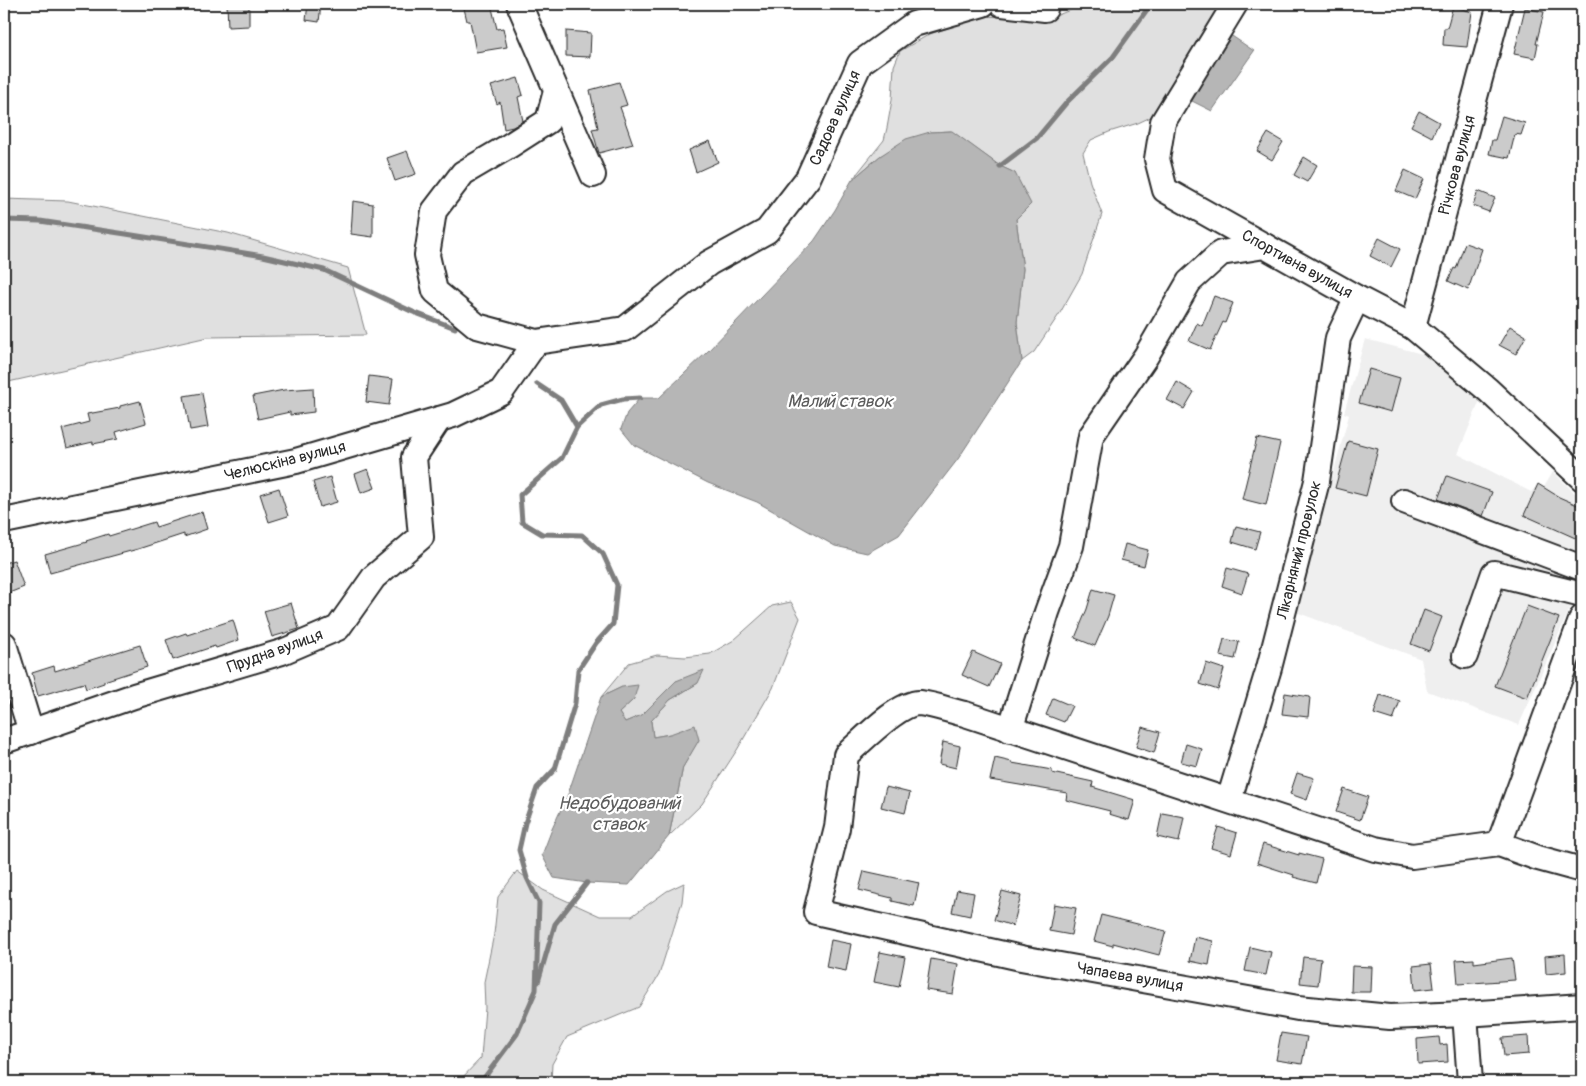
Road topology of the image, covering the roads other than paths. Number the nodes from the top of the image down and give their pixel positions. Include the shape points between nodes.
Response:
1 (519, 4) edge
2 (983, 4) edge
3 (1002, 4) edge
4 (1235, 4) edge
5 (1500, 4) edge
6 (1048, 5) edge
7 (556, 91) junction
8 (593, 175) dead end
9 (1265, 246) junction
10 (1357, 298) junction
11 (1413, 327) junction
12 (536, 342) junction
13 (439, 419) junction
14 (386, 435) junction
15 (414, 457) junction
16 (1582, 478) edge
17 (1404, 501) dead end
18 (4, 521) edge
19 (1582, 568) edge
20 (1582, 595) edge
21 (1582, 618) edge
22 (4, 644) edge
23 (1465, 656) dead end
24 (1010, 730) junction
25 (31, 732) junction
26 (4, 741) edge
27 (1229, 800) junction
28 (1499, 844) junction
29 (1582, 870) edge
30 (1582, 1006) edge
31 (1465, 1014) junction
32 (1470, 1082) edge

1 - 7 street
2 - 12 street, Садова вулиця via 914,24 860,63 808,178 766,231 709,263 625,329
3 - 6 street
4 - 9 street, Спортивна вулиця via 1163,122 1157,159 1165,190
5 - 11 street, Річкова вулиця
7 - 8 street
7 - 12 street via 548,121 463,173 434,211 427,255 435,291 477,326
9 - 10 street, Спортивна вулиця
9 - 24 street via 1221,253 1189,282 1146,356 1091,436 1071,546
10 - 11 street, Спортивна вулиця
10 - 27 street, Лікарняний провулок via 1338,338 1317,481
11 - 16 street, Спортивна вулиця via 1488,390
12 - 13 street, Челюскіна вулиця via 501,392
13 - 14 street, Челюскіна вулиця
13 - 15 street
14 - 15 street
14 - 18 street, Челюскіна вулиця via 296,461
15 - 25 street, Прудна вулиця via 421,537 374,578 338,628 282,652 134,696
17 - 19 street
20 - 23 street via 1494,573
21 - 28 street
22 - 25 street
24 - 27 street
24 - 31 street, Чапаєва вулиця via 965,714 920,703 908,704 846,755 837,828 816,912 1021,958 1298,1008 1390,1017
25 - 26 street, Прудна вулиця
27 - 28 street via 1375,849 1412,856
28 - 29 street
30 - 31 street, Чапаєва вулиця
31 - 32 street

